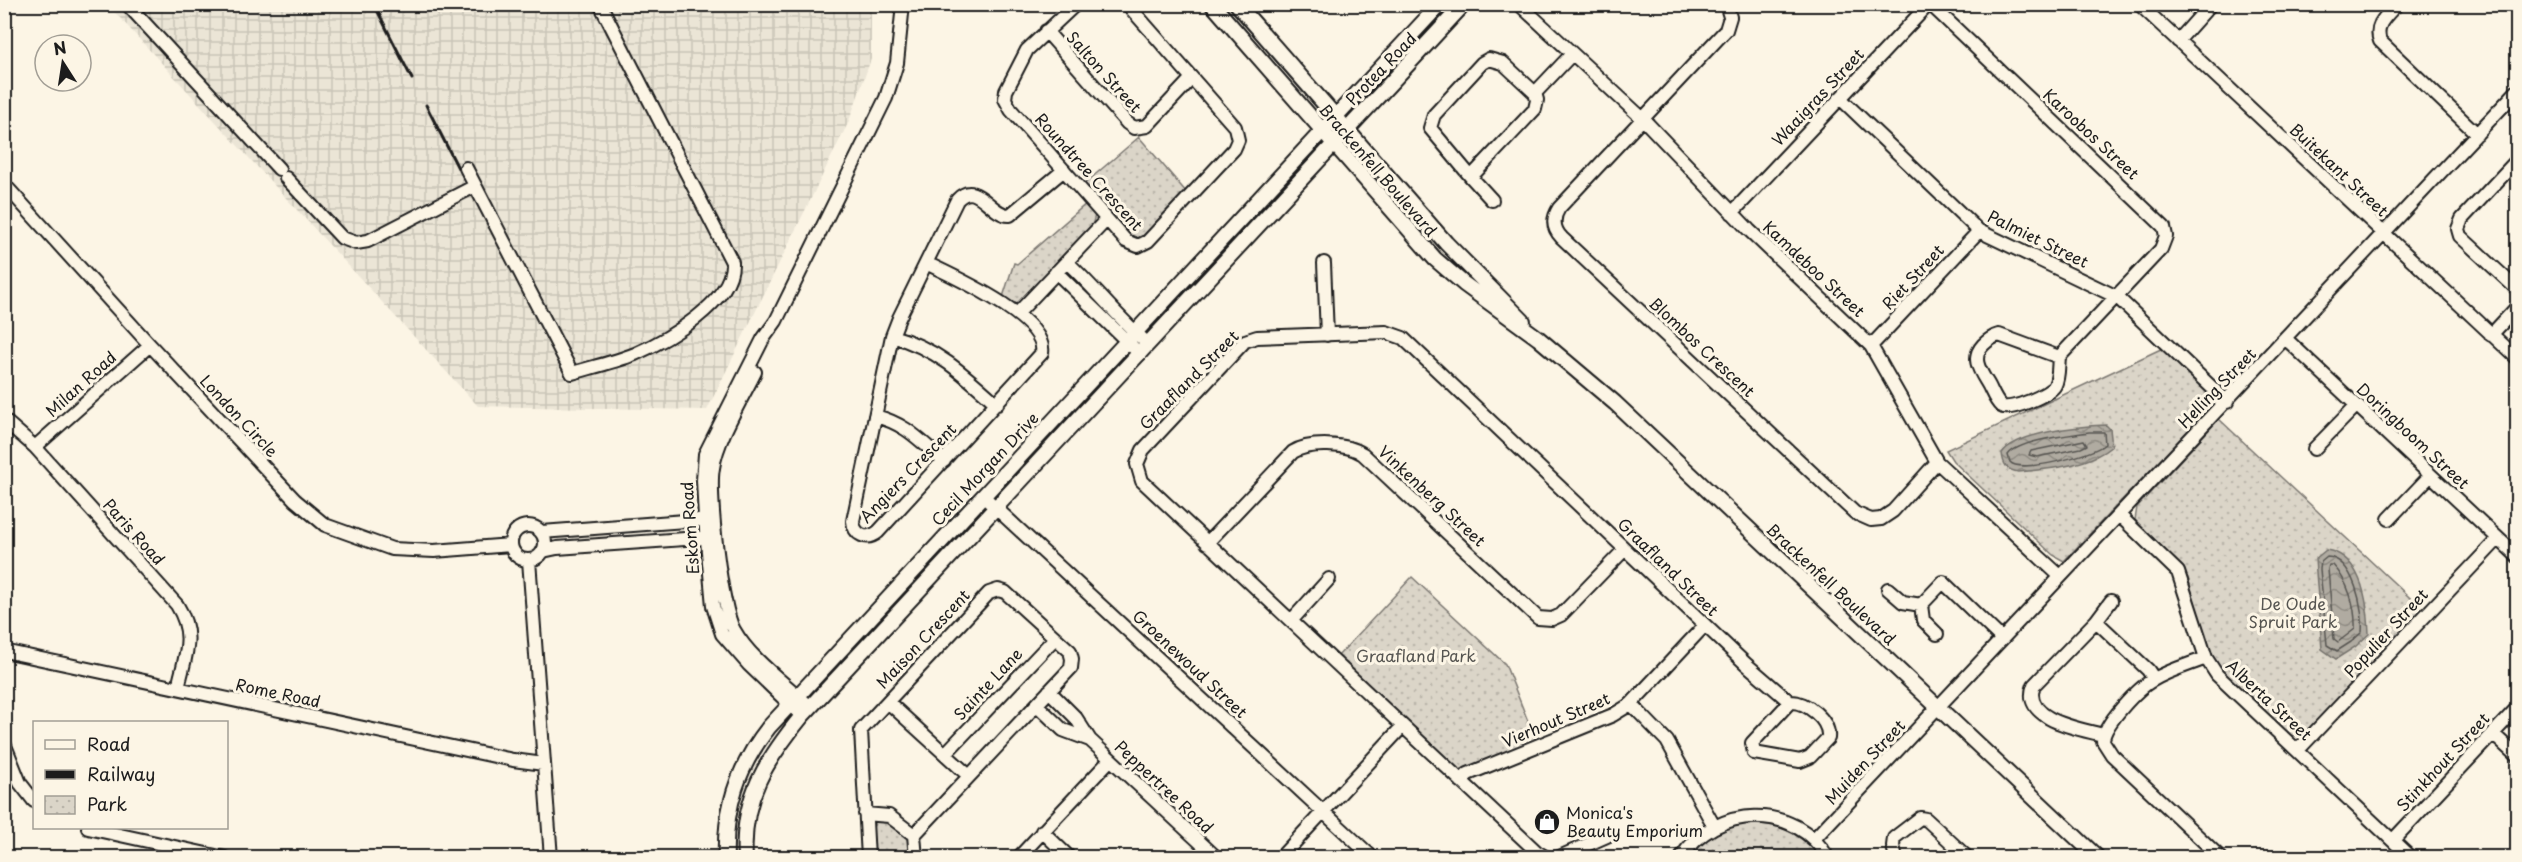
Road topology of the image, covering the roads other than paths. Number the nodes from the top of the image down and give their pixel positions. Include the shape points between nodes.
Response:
1 (127, 4) edge
2 (600, 4) edge
3 (903, 4) edge
4 (1076, 4) edge
5 (1127, 4) edge
6 (1212, 4) edge
7 (1237, 4) edge
8 (1440, 4) edge
9 (1464, 4) edge
10 (1519, 4) edge
11 (1726, 4) edge
12 (1930, 4) edge
13 (2139, 4) edge
14 (2211, 4) edge
15 (2397, 4) edge
16 (1046, 31) junction
17 (2178, 41) junction
18 (1572, 54) junction
19 (1192, 78) junction
20 (2517, 90) edge
21 (1535, 93) junction
22 (1840, 98) junction
23 (1336, 117) junction
24 (1642, 119) junction
25 (1346, 129) junction
26 (1323, 132) junction
27 (2477, 134) junction
28 (1333, 145) junction
29 (2517, 159) edge
30 (466, 168) dead end
31 (1064, 170) junction
32 (1471, 177) junction
33 (4, 184) edge
34 (475, 186) junction
35 (1492, 200) dead end
36 (1732, 213) junction
37 (1107, 219) junction
38 (1979, 231) junction
39 (2383, 234) junction
40 (1067, 262) junction
41 (926, 263) junction
42 (1324, 263) dead end
43 (1056, 273) junction
44 (2517, 290) edge
45 (1102, 297) junction
46 (2116, 297) junction
47 (2517, 306) edge
48 (1093, 308) junction
49 (1017, 314) junction
50 (2491, 334) junction
51 (1327, 335) junction
52 (892, 336) junction
53 (1131, 337) junction
54 (1538, 338) junction
55 (2286, 339) junction
56 (150, 345) junction
57 (1871, 346) junction
58 (1144, 349) junction
59 (2059, 357) junction
60 (2517, 360) edge
61 (2226, 402) junction
62 (997, 404) junction
63 (2356, 406) junction
64 (875, 416) junction
65 (4, 420) edge
66 (35, 447) junction
67 (2314, 449) dead end
68 (944, 461) junction
69 (1937, 462) junction
70 (2430, 476) junction
71 (983, 496) junction
72 (997, 508) junction
73 (2119, 515) junction
74 (710, 519) junction
75 (2389, 519) dead end
76 (542, 532) junction
77 (712, 537) junction
78 (2498, 539) junction
79 (1208, 543) junction
80 (511, 546) junction
81 (1624, 549) junction
82 (543, 551) junction
83 (2517, 557) edge
84 (529, 560) junction
85 (2060, 576) junction
86 (1329, 579) dead end
87 (1888, 589) dead end
88 (2111, 601) dead end
89 (1921, 605) junction
90 (1291, 621) junction
91 (2096, 621) junction
92 (1705, 625) junction
93 (1937, 634) dead end
94 (1055, 638) junction
95 (2002, 639) junction
96 (4, 651) edge
97 (2206, 658) junction
98 (2154, 679) junction
99 (178, 688) junction
100 (1049, 691) junction
101 (793, 700) junction
102 (888, 702) junction
103 (1790, 702) junction
104 (1632, 704) junction
105 (1037, 705) junction
106 (1939, 707) junction
107 (2517, 707) edge
108 (806, 712) junction
109 (1403, 726) junction
110 (2493, 734) junction
111 (2103, 735) junction
112 (1090, 740) junction
113 (4, 743) edge
114 (2298, 750) junction
115 (945, 754) junction
116 (2517, 757) edge
117 (1110, 760) junction
118 (544, 764) junction
119 (969, 776) junction
120 (1461, 781) junction
121 (33, 800) edge
122 (1323, 811) junction
123 (865, 814) junction
124 (1714, 826) junction
125 (93, 829) edge
126 (1042, 831) junction
127 (914, 835) junction
128 (1607, 836) dead end
129 (1814, 839) junction
130 (2392, 840) junction
131 (225, 858) edge
132 (551, 858) edge
133 (726, 858) edge
134 (745, 858) edge
135 (868, 858) edge
136 (916, 858) edge
137 (1018, 858) edge
138 (1070, 858) edge
139 (1217, 858) edge
140 (1280, 858) edge
141 (1373, 858) edge
142 (1547, 858) edge
143 (1557, 858) edge
144 (1681, 858) edge
145 (1828, 858) edge
146 (1896, 858) edge
147 (1968, 858) edge
148 (2098, 858) edge
149 (2221, 858) edge
150 (2411, 858) edge

1 - 34 street via 342,238 356,243 368,241
2 - 34 street via 732,262 731,278 717,299 664,338 634,354 572,373
3 - 74 street, Eskom Road via 897,63 886,98 776,321 769,345 716,456
4 - 16 street, Roundtree Crescent
5 - 19 street, Roundtree Crescent
6 - 26 street, Brackenfell Boulevard
7 - 23 street, Brackenfell Boulevard
8 - 23 street, Protea Road
9 - 25 street, Protea Road
10 - 18 street, Kamdeboo Street
11 - 24 street via 1730,17 1726,30
12 - 22 street, Waaigras Street
12 - 46 street, Karoobos Street via 2162,223 2166,236 2163,245
13 - 17 street, Buitekant Street
14 - 17 street
15 - 27 street via 2379,25 2380,41
16 - 19 street, Salton Street via 1134,128 1147,126
16 - 31 street, Roundtree Crescent via 1027,50 1005,99
17 - 39 street, Buitekant Street
18 - 21 street
18 - 24 street, Kamdeboo Street
19 - 37 street, Roundtree Crescent via 1235,127 1237,144 1145,243 1130,244
20 - 27 street, Helling Street
21 - 32 street via 1534,110
21 - 32 street via 1503,63 1489,59 1432,118 1431,132
22 - 36 street, Waaigras Street
22 - 38 street, Palmiet Street
23 - 25 street, Brackenfell Boulevard
23 - 26 street, Protea Road
24 - 36 street, Kamdeboo Street
24 - 69 street, Blombos Crescent via 1559,208 1554,218 1558,234 1855,513 1871,520 1887,515
25 - 28 street, Protea Road
25 - 54 street, Brackenfell Boulevard via 1446,243
26 - 28 street, Brackenfell Boulevard
26 - 53 street, Cecil Morgan Drive
27 - 39 street, Helling Street
28 - 54 street, Brackenfell Boulevard via 1435,259
28 - 58 street
29 - 44 street via 2462,219 2458,229 2460,236
30 - 34 street
31 - 37 street, Roundtree Crescent
31 - 41 street, Angiers Crescent via 1010,215 1000,214 975,194 963,195
32 - 35 street
33 - 56 street, London Circle
36 - 57 street, Kamdeboo Street
37 - 40 street
38 - 46 street, Palmiet Street
38 - 57 street, Riet Street
39 - 50 street, Buitekant Street
39 - 55 street, Helling Street
40 - 43 street
40 - 45 street
41 - 49 street, Angiers Crescent
41 - 52 street, Angiers Crescent
42 - 51 street
43 - 48 street
43 - 49 street
45 - 48 street
45 - 53 street
46 - 59 street, Karoobos Street
46 - 61 street, Palmiet Street
47 - 50 street
48 - 53 street
49 - 62 street, Angiers Crescent via 1039,337 1042,353
50 - 60 street, Buitekant Street
51 - 79 street, Graafland Street via 1257,337 1245,341 1140,454 1137,470 1142,481
51 - 81 street, Graafland Street via 1386,332 1402,338
52 - 62 street via 953,364
52 - 64 street, Angiers Crescent
53 - 58 street
53 - 71 street, Cecil Morgan Drive
54 - 106 street, Brackenfell Boulevard via 1615,403
55 - 61 street, Helling Street
55 - 63 street, Doringboom Street
56 - 66 street, Milan Road
56 - 80 street, London Circle via 295,500 325,525 392,549 434,551
57 - 69 street, Kamdeboo Street
58 - 72 street
59 - 59 street via 1999,335 1980,348 1976,359 1998,403 2009,408 2053,388
61 - 73 street, Helling Street
62 - 68 street, Angiers Crescent
63 - 67 street
63 - 70 street, Doringboom Street
64 - 68 street via 892,420 912,432
64 - 68 street, Angiers Crescent via 853,521 858,534 874,535
65 - 66 street, Paris Road
66 - 99 street, Paris Road via 186,619 189,637
69 - 85 street, Kamdeboo Street
70 - 75 street
70 - 78 street, Doringboom Street
71 - 72 street, Groenewoud Street
71 - 101 street, Cecil Morgan Drive
72 - 108 street
72 - 122 street, Groenewoud Street
73 - 85 street, Helling Street
73 - 97 street, Alberta Street via 2178,572
74 - 76 street
74 - 77 street, Eskom Road
76 - 80 street via 535,527 519,529
76 - 82 street via 546,544
77 - 82 street
77 - 101 street, Eskom Road via 713,606 722,634
78 - 83 street, Doringboom Street
78 - 114 street, Populier Street
79 - 81 street, Vinkenberg Street via 1293,452 1306,447 1342,446 1363,454 1538,618 1547,620 1562,615
79 - 90 street, Graafland Street
80 - 84 street via 519,557
81 - 92 street, Graafland Street
82 - 84 street
84 - 118 street
85 - 95 street, Helling Street
86 - 90 street
87 - 89 street via 1902,602
88 - 91 street
89 - 93 street via 1923,620
89 - 95 street via 1943,582
90 - 109 street, Graafland Street
91 - 98 street
91 - 111 street via 2036,682 2032,696 2034,704 2052,721
92 - 103 street, Graafland Street
92 - 104 street, Vierhout Street
94 - 100 street, Maison Crescent via 1070,651 1072,664
94 - 102 street, Maison Crescent via 1008,593 993,591
94 - 115 street, Sainte Lane
95 - 106 street, Helling Street
96 - 99 street, Rome Road
97 - 98 street
97 - 114 street, Alberta Street via 2221,679
98 - 111 street via 2107,726
99 - 118 street, Rome Road
100 - 105 street, Maison Crescent
100 - 112 street via 1076,718
101 - 108 street, Eskom Road
101 - 133 street, Cecil Morgan Drive via 757,743 738,775 728,813
102 - 115 street
102 - 123 street, Maison Crescent via 861,730
103 - 103 street, Graafland Street via 1752,742 1757,755 1800,761 1810,757 1828,738 1826,725 1806,705
104 - 120 street, Vierhout Street via 1474,771
104 - 124 street via 1668,741
105 - 112 street via 1064,730
105 - 119 street, Maison Crescent
106 - 129 street, Muiden Street
106 - 148 street, Brackenfell Boulevard
107 - 110 street, Stinkhout Street
108 - 134 street via 771,756 758,782 747,814
109 - 120 street, Graafland Street
109 - 122 street
110 - 116 street
110 - 130 street, Stinkhout Street
111 - 149 street via 2112,755
112 - 117 street, Peppertree Road
113 - 121 street via 20,783
114 - 130 street, Alberta Street
115 - 119 street
117 - 126 street
117 - 139 street, Peppertree Road
118 - 132 street
119 - 127 street, Maison Crescent
120 - 142 street, Graafland Street
122 - 140 street
122 - 141 street, Groenewoud Street
123 - 127 street via 889,816
123 - 135 street, Maison Crescent
124 - 129 street via 1756,816 1777,819
124 - 144 street
125 - 131 street
126 - 137 street
126 - 138 street
127 - 136 street
128 - 143 street
129 - 145 street
130 - 150 street, Alberta Street
146 - 147 street via 1894,838 1920,818 1926,819

